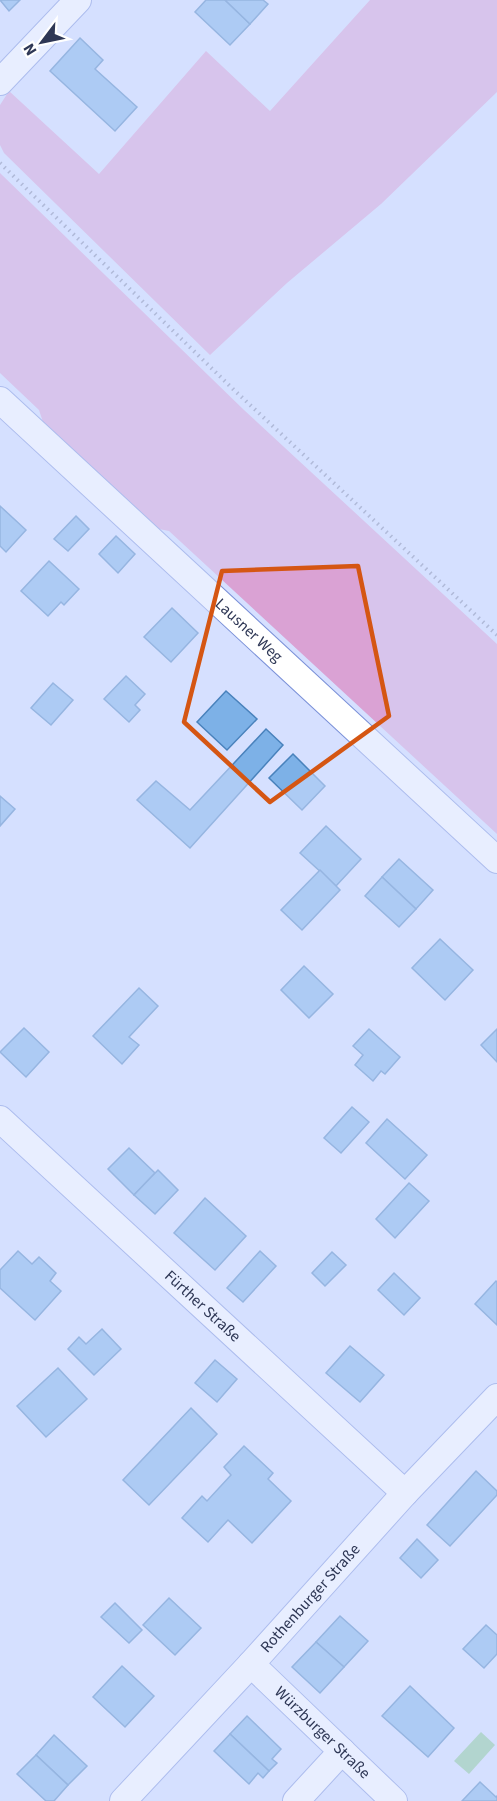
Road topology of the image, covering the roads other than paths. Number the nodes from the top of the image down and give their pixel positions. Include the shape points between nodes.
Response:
1 (78, 0) edge
2 (0, 82) edge
3 (0, 400) edge
4 (497, 860) edge
5 (0, 1119) edge
6 (497, 1396) edge
7 (405, 1493) junction
8 (251, 1664) junction
9 (342, 1751) junction
10 (123, 1801) edge
11 (296, 1801) edge
12 (394, 1801) edge

1 - 2 street
3 - 4 street, Lausner Weg
5 - 7 street, Fürther Straße
6 - 7 street, Rothenburger Straße
7 - 8 street, Rothenburger Straße
8 - 9 street, Würzburger Straße
8 - 10 street, Rothenburger Straße
9 - 11 street
9 - 12 street, Würzburger Straße

